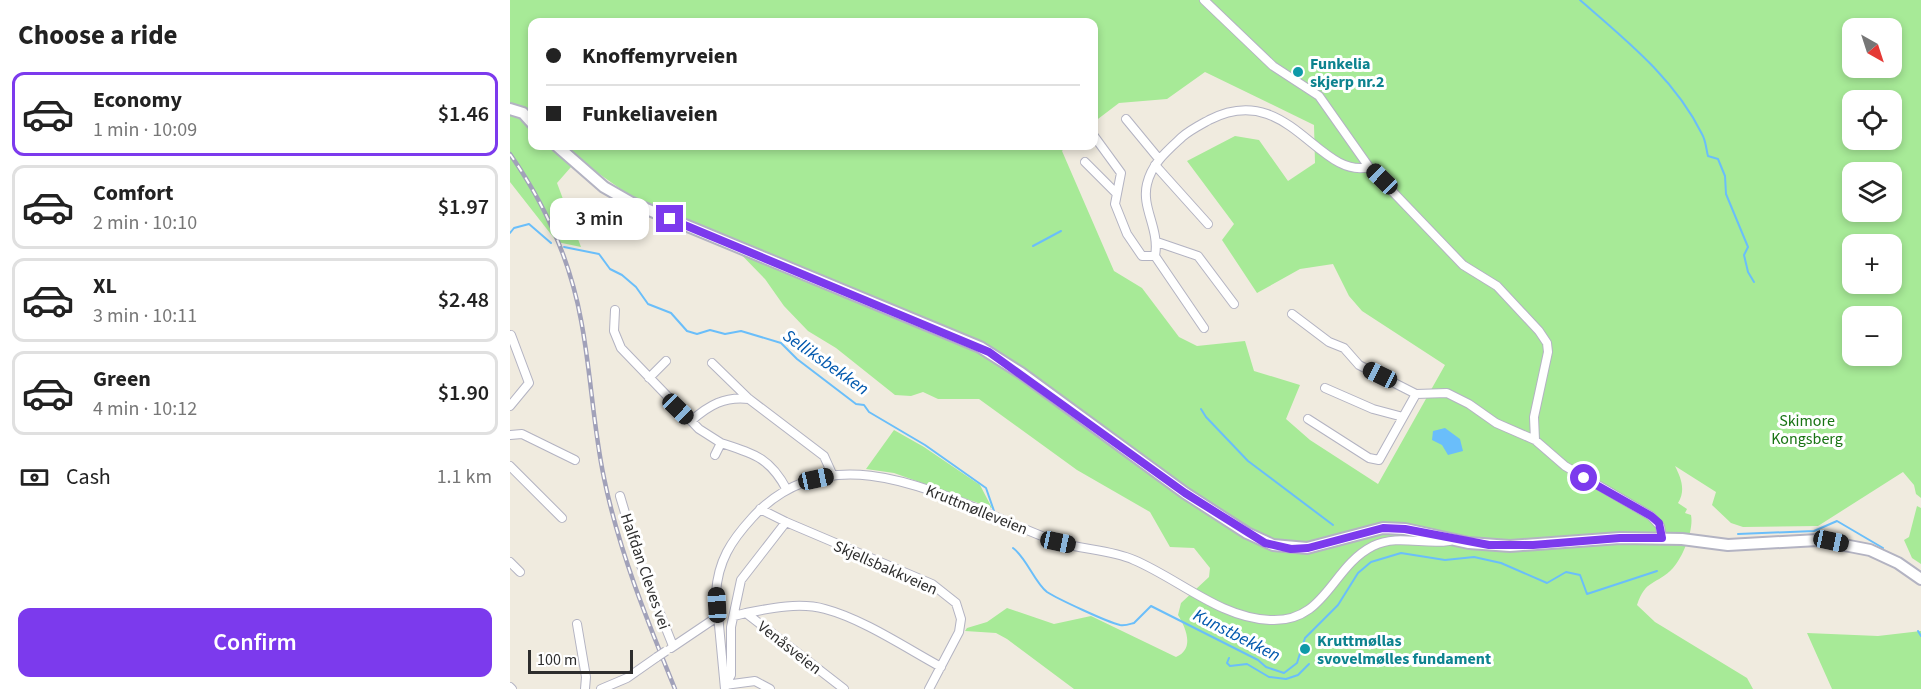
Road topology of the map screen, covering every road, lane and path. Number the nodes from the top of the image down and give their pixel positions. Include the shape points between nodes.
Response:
1 (1204, 0) edge
2 (510, 109) edge
3 (510, 115) edge
4 (528, 119) edge
5 (1126, 119) dead end
6 (528, 121) edge
7 (1098, 141) edge
8 (562, 150) edge
9 (1085, 162) dead end
10 (1157, 162) junction
11 (1370, 167) junction
12 (1116, 193) junction
13 (1208, 224) dead end
14 (1157, 242) junction
15 (1155, 256) junction
16 (1234, 304) dead end
17 (615, 310) dead end
18 (1292, 314) dead end
19 (1204, 328) dead end
20 (511, 335) edge
21 (666, 361) dead end
22 (712, 363) dead end
23 (649, 378) junction
24 (1325, 388) dead end
25 (1416, 394) junction
26 (749, 399) junction
27 (510, 406) edge
28 (1404, 417) junction
29 (1308, 418) dead end
30 (691, 421) junction
31 (510, 435) edge
32 (1535, 440) junction
33 (721, 443) junction
34 (715, 455) dead end
35 (575, 460) dead end
36 (510, 466) edge
37 (833, 476) junction
38 (787, 490) junction
39 (620, 496) dead end
40 (760, 509) junction
41 (561, 518) dead end
42 (786, 522) junction
43 (1662, 538) junction
44 (1453, 540) junction
45 (510, 562) edge
46 (520, 572) dead end
47 (1921, 579) edge
48 (746, 613) junction
49 (734, 616) junction
50 (717, 617) junction
51 (577, 624) dead end
52 (669, 649) junction
53 (941, 667) junction
54 (725, 687) edge
55 (585, 689) edge
56 (601, 689) edge
57 (770, 689) edge
58 (844, 689) edge
59 (929, 689) edge

1 - 11 street via 1273,66 1319,96
2 - 4 street
3 - 6 street
5 - 10 street
7 - 12 street via 1121,173
8 - 44 street via 604,187 641,208 989,352 1185,493 1265,543 1308,548 1383,528
9 - 12 street
10 - 11 street via 1188,131 1221,114 1248,110 1270,115 1296,129 1345,166 1360,170
10 - 13 street
10 - 14 street via 1146,186
11 - 32 street via 1463,265 1497,285 1547,343 1548,360 1534,417
12 - 15 street via 1117,210 1131,242 1142,256
14 - 15 street
14 - 16 street via 1198,256
15 - 19 street
17 - 23 street via 614,331 619,345
18 - 25 street via 1329,342 1344,348 1359,365
20 - 27 street via 529,383
21 - 23 street
22 - 26 street
23 - 30 street
24 - 28 street via 1373,409
25 - 28 street
25 - 32 street via 1447,393 1496,423
26 - 30 street via 733,397 721,401
26 - 37 street via 824,456
28 - 29 street via 1379,460 1369,458
30 - 33 street
31 - 35 street via 522,434
32 - 43 street via 1565,466 1651,516 1659,523
33 - 34 street
33 - 38 street via 766,460
36 - 41 street
37 - 38 street, Kruttmølleveien
37 - 44 street, Kruttmølleveien via 902,480 1058,542 1133,560 1228,609 1269,620 1292,618 1311,609 1350,564 1374,545 1392,540
38 - 40 street, Kruttmølleveien
39 - 52 street, Halfdan Cleves vei
40 - 42 street, Skjellsbakkveien
40 - 50 street, Kruttmølleveien via 724,554 717,578
42 - 49 street via 741,580
42 - 53 street, Skjellsbakkveien via 932,584 956,603 961,619 959,632
43 - 44 street via 1510,546
43 - 47 street via 1728,545 1831,541 1882,556
45 - 46 street
48 - 49 street, Venåsveien
48 - 53 street via 796,606 823,608
48 - 58 street, Venåsveien
49 - 54 street via 731,675
50 - 52 street
50 - 54 street, Kruttmølleveien
51 - 55 street
52 - 56 street, bridge
53 - 59 street, Skjellsbakkveien
54 - 57 street via 755,681

